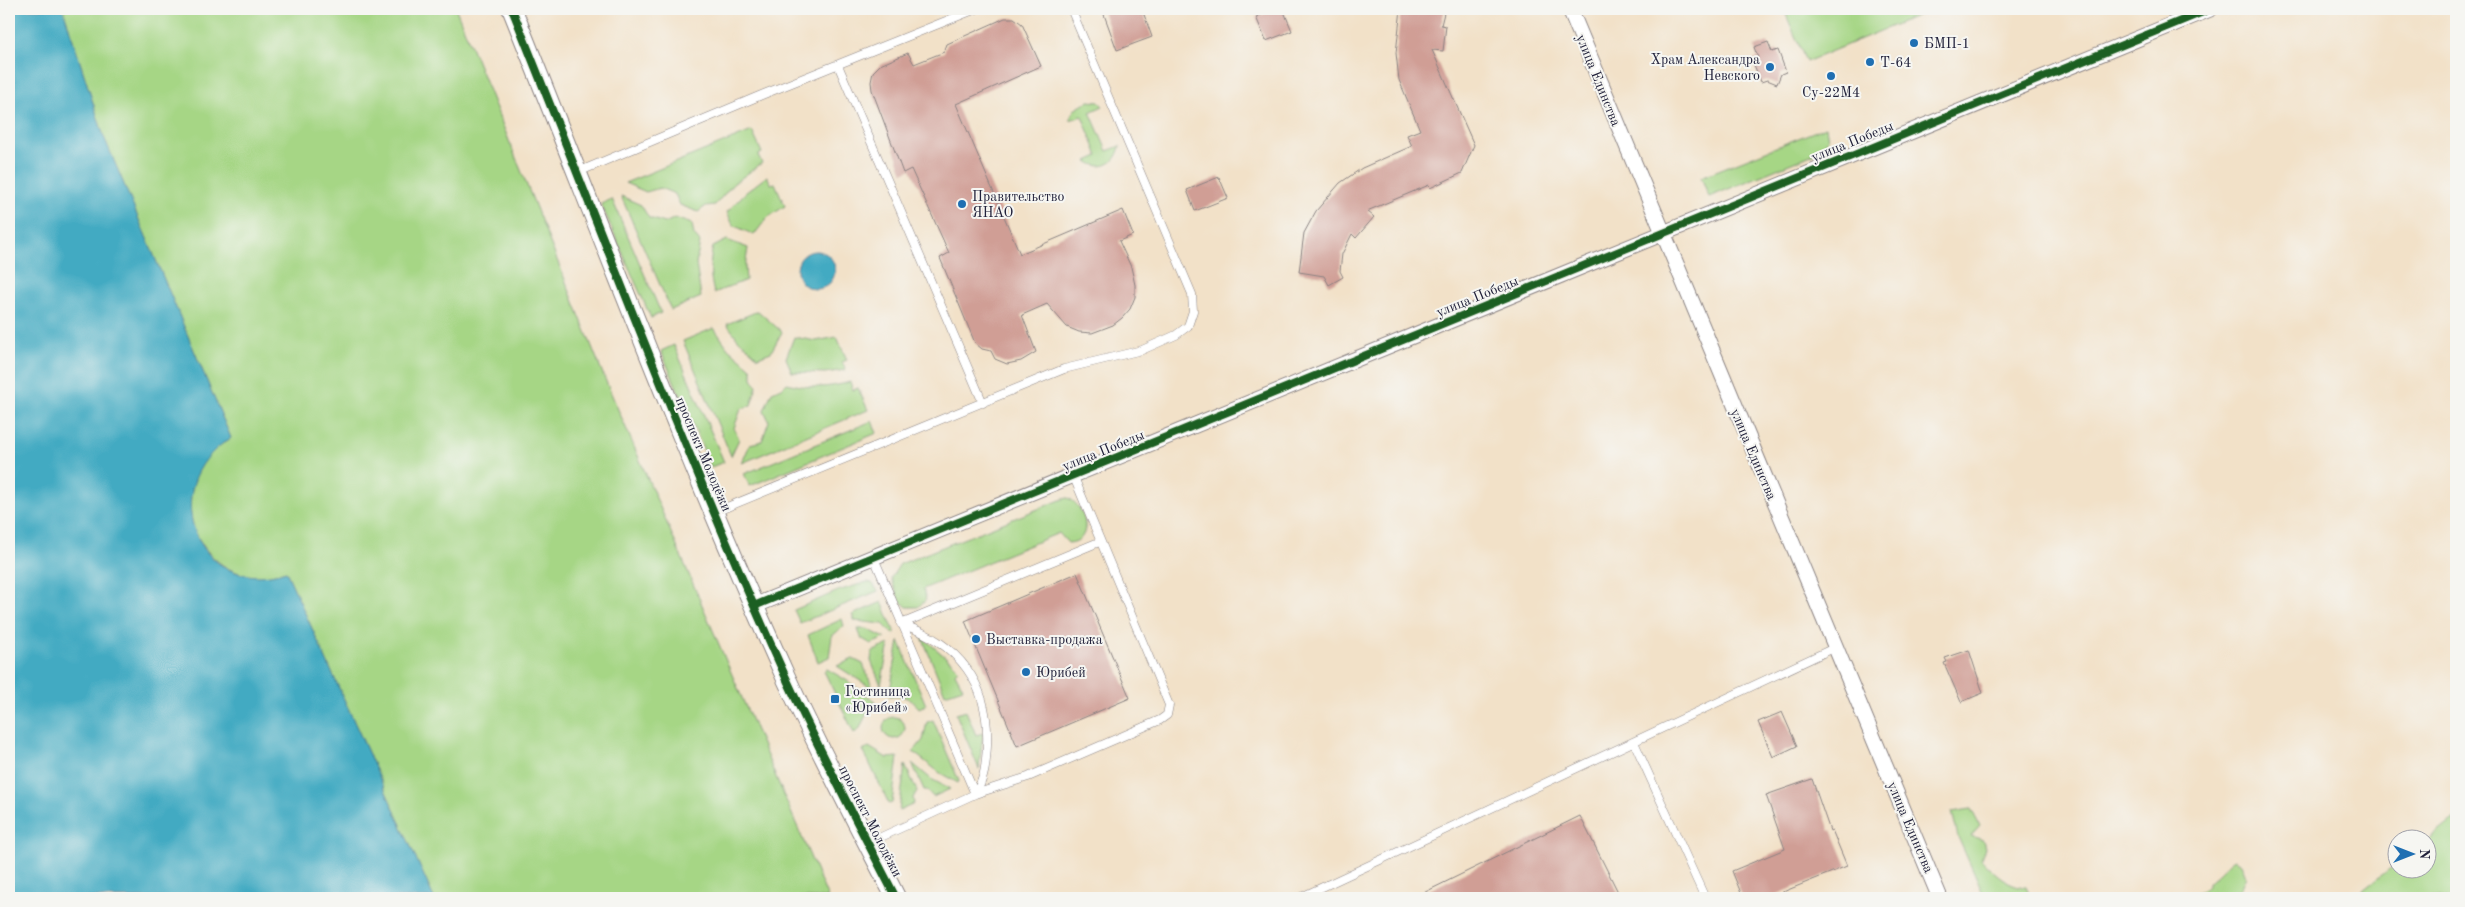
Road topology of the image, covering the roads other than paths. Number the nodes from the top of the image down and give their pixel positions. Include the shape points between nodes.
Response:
1 (512, 9) edge
2 (976, 9) edge
3 (1071, 9) edge
4 (1570, 9) edge
5 (2210, 9) edge
6 (838, 65) junction
7 (577, 172) junction
8 (1662, 233) junction
9 (983, 403) junction
10 (1073, 475) junction
11 (715, 512) junction
12 (1099, 542) junction
13 (874, 558) junction
14 (754, 606) junction
15 (901, 624) junction
16 (1836, 647) junction
17 (1634, 742) junction
18 (975, 794) junction
19 (868, 843) junction
20 (896, 898) edge
21 (1299, 898) edge
22 (1705, 898) edge
23 (1940, 898) edge

1 - 7 street, проспект Молодёжи
2 - 6 lane
3 - 9 lane via 1192,294 1194,311 1188,326 1176,335 1142,350 1064,369
4 - 8 street, улица Единства
5 - 8 street, улица Победы
6 - 7 lane
6 - 9 lane
7 - 11 street, проспект Молодёжи via 638,331
8 - 10 street, улица Победы
8 - 16 street, улица Единства
9 - 11 lane
10 - 12 lane
10 - 13 street, улица Победы
11 - 14 street, проспект Молодёжи
12 - 15 lane
12 - 18 lane via 1169,704 1167,715 1028,777
13 - 14 street, улица Победы
13 - 15 lane
14 - 19 street, проспект Молодёжи
15 - 18 lane
15 - 18 lane via 937,639 963,662 971,675 986,715 988,732 985,770
16 - 17 lane
16 - 23 street, улица Единства
17 - 21 lane
17 - 22 lane
18 - 19 lane
19 - 20 street, проспект Молодёжи

